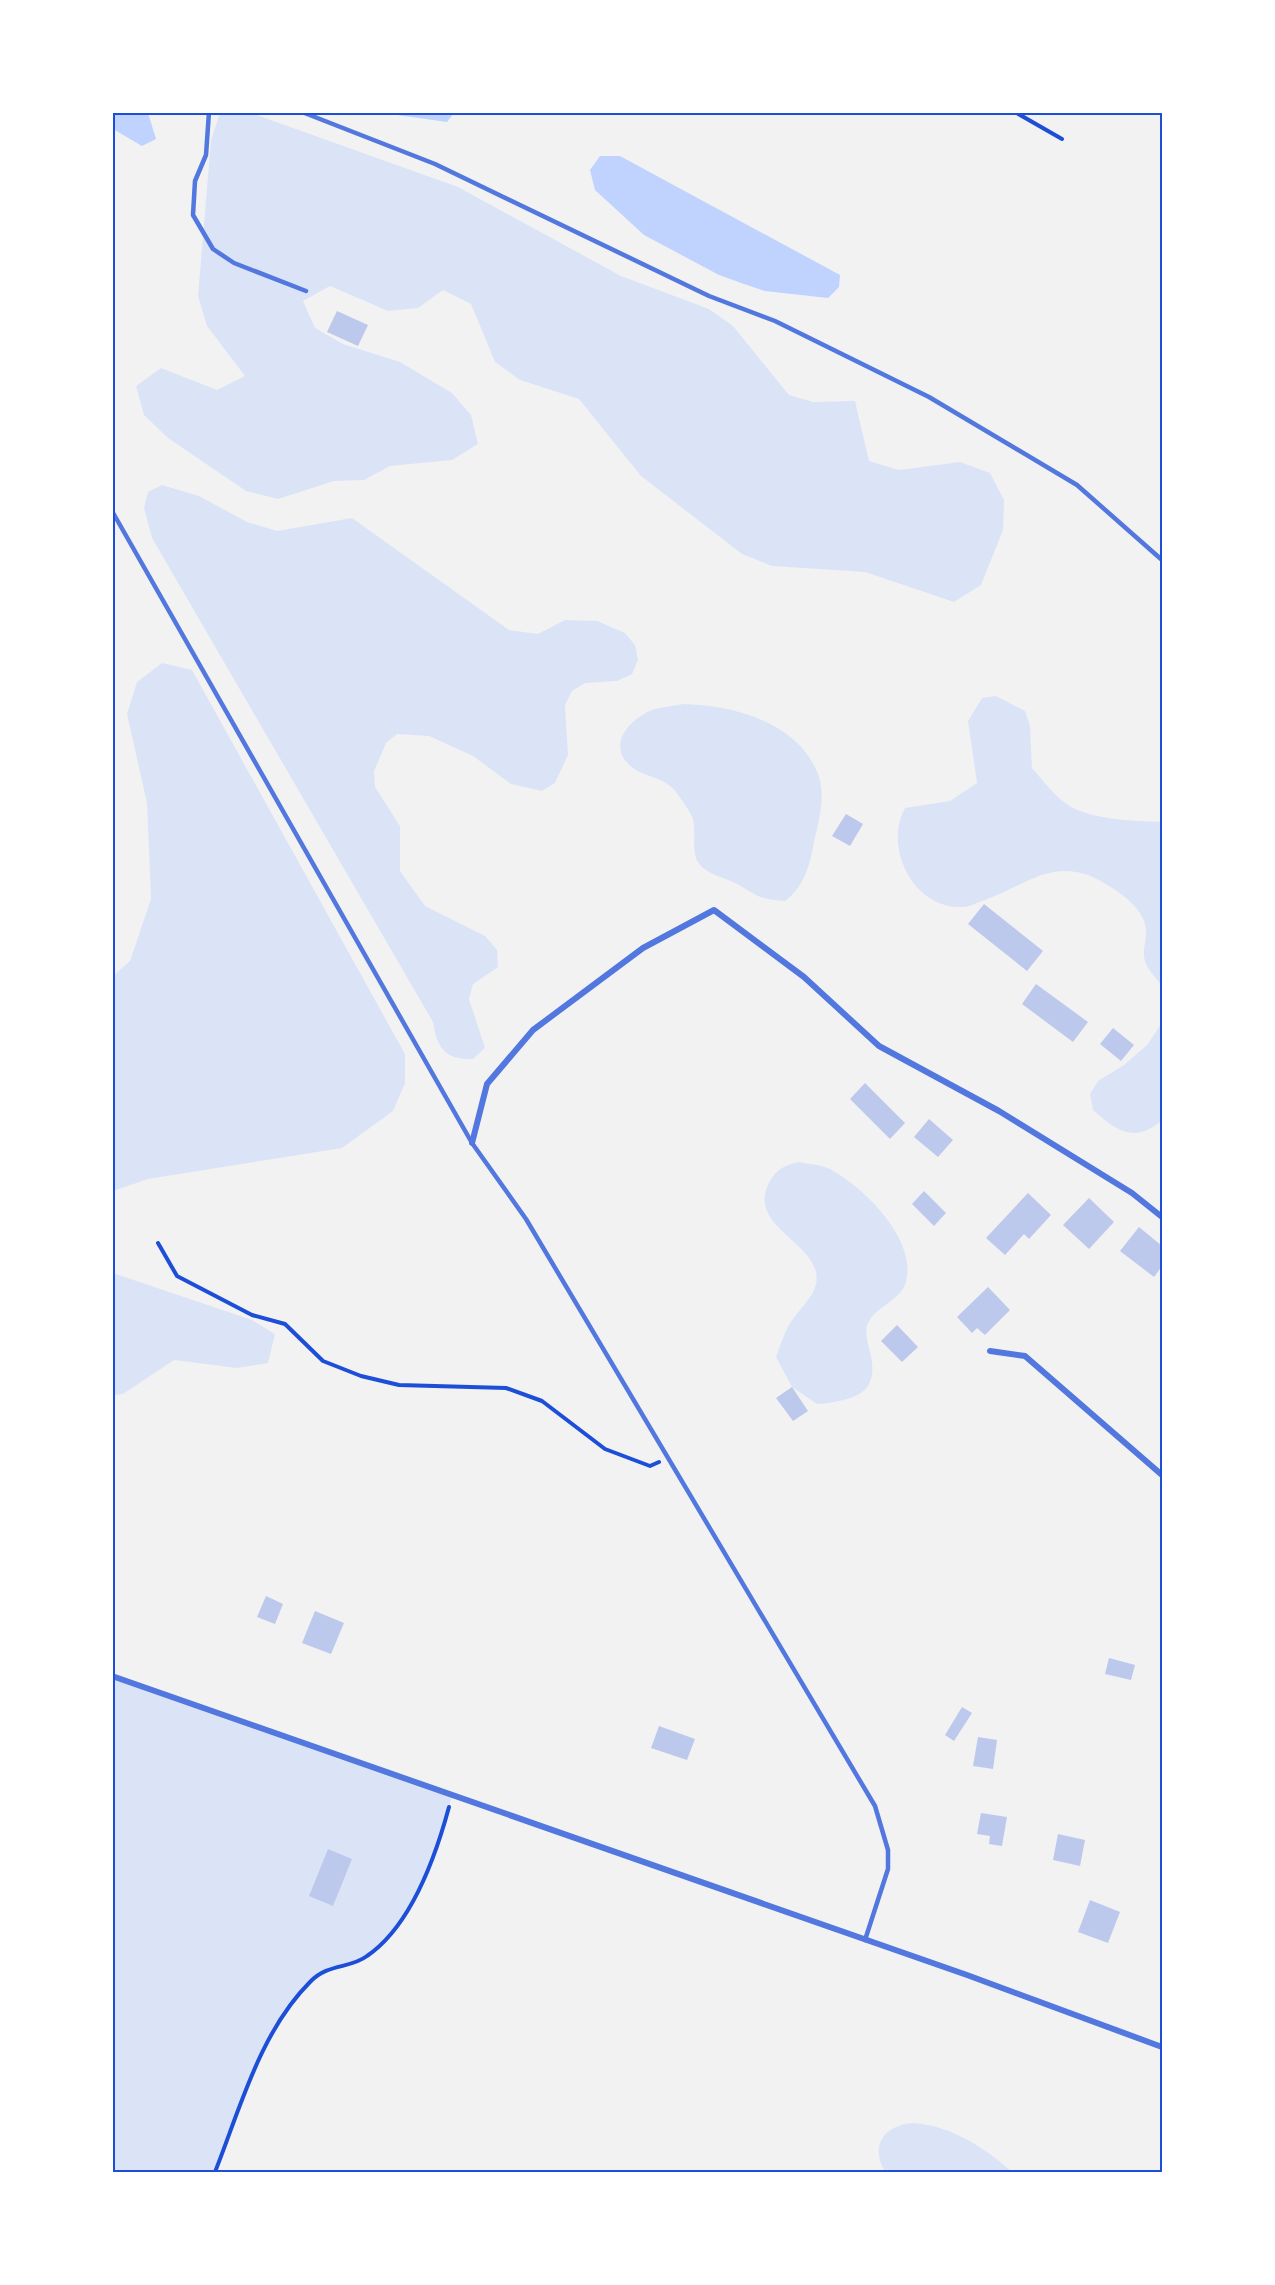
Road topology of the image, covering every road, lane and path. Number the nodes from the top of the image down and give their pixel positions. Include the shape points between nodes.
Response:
1 (209, 112) edge
2 (302, 112) edge
3 (1015, 112) edge
4 (1062, 139) dead end
5 (306, 291) dead end
6 (112, 511) edge
7 (1162, 560) edge
8 (472, 1143) junction
9 (1162, 1217) edge
10 (158, 1243) dead end
11 (990, 1351) dead end
12 (668, 1458) junction
13 (1162, 1475) edge
14 (112, 1676) edge
15 (452, 1796) junction
16 (865, 1940) junction
17 (1162, 2047) edge
18 (214, 2172) edge

1 - 5 lane via 206,155 195,181 193,215 213,249 234,263
2 - 7 lane via 435,164 709,296 776,321 929,397 1077,485
3 - 4 path
6 - 8 lane
8 - 9 street via 487,1084 532,1030 643,948 714,910 804,977 879,1046 999,1111 1132,1193
8 - 12 lane via 526,1219
10 - 12 path via 177,1276 252,1315 285,1324 323,1361 399,1385 506,1388 542,1401 605,1449 650,1466
11 - 13 street via 1025,1356
12 - 16 lane via 875,1806 888,1850 888,1869
14 - 15 street
15 - 16 street
15 - 18 path via 441,1836 415,1897 387,1938 366,1958 327,1969 310,1982 271,2034
16 - 17 street

